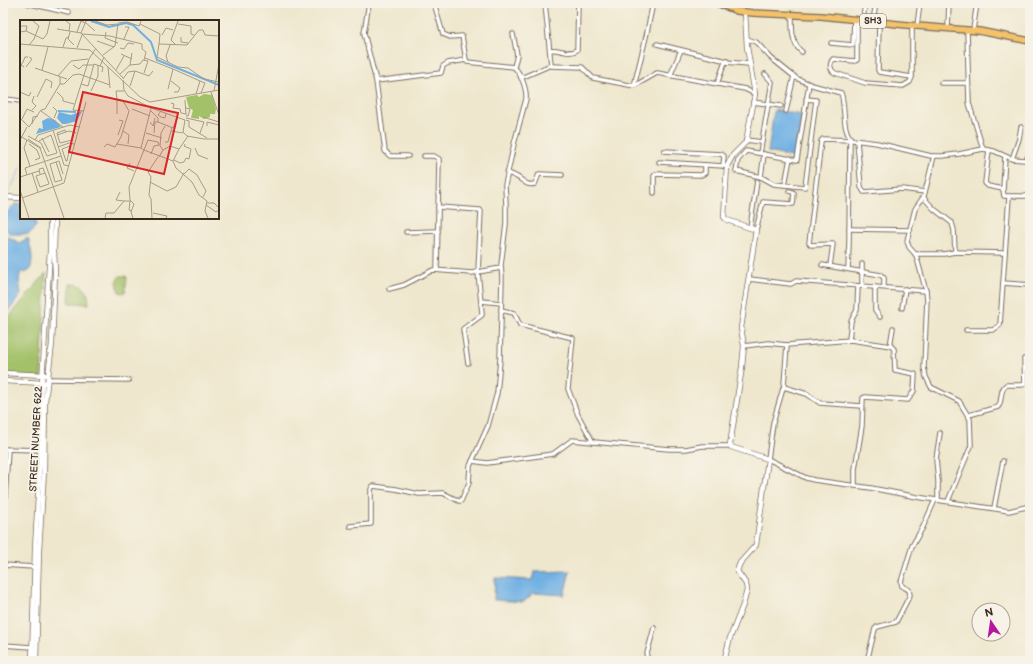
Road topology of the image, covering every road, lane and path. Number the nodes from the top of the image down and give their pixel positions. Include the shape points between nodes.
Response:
1 (27, 3) edge
2 (369, 3) edge
3 (434, 3) edge
4 (545, 3) edge
5 (578, 3) edge
6 (653, 3) edge
7 (716, 3) edge
8 (865, 3) edge
9 (876, 3) edge
10 (920, 3) edge
11 (949, 3) edge
12 (977, 3) edge
13 (745, 12) junction
14 (69, 13) dead end
15 (792, 14) junction
16 (858, 19) junction
17 (876, 22) junction
18 (915, 26) junction
19 (948, 28) junction
20 (970, 30) junction
21 (513, 34) dead end
22 (747, 39) junction
23 (1030, 41) edge
24 (831, 43) dead end
25 (657, 44) dead end
26 (550, 50) junction
27 (682, 50) junction
28 (802, 52) dead end
29 (466, 60) junction
30 (726, 61) junction
31 (749, 64) junction
32 (551, 66) junction
33 (514, 67) junction
34 (765, 74) dead end
35 (670, 76) junction
36 (794, 76) junction
37 (912, 77) junction
38 (521, 78) junction
39 (376, 81) junction
40 (941, 83) dead end
41 (968, 83) junction
42 (717, 84) junction
43 (809, 84) junction
44 (634, 86) junction
45 (6, 91) dead end
46 (755, 94) junction
47 (5, 99) junction
48 (806, 99) junction
49 (20, 101) edge
50 (753, 102) junction
51 (769, 104) junction
52 (781, 106) dead end
53 (3, 110) edge
54 (786, 111) dead end
55 (1021, 127) dead end
56 (746, 140) junction
57 (851, 140) junction
58 (857, 141) junction
59 (762, 142) junction
60 (983, 148) junction
61 (989, 150) junction
62 (1030, 150) edge
63 (664, 152) dead end
64 (762, 154) junction
65 (408, 156) dead end
66 (424, 156) dead end
67 (934, 156) junction
68 (1005, 157) junction
69 (790, 158) junction
70 (1012, 159) junction
71 (659, 162) dead end
72 (705, 164) junction
73 (725, 166) junction
74 (508, 174) junction
75 (562, 175) dead end
76 (761, 177) junction
77 (757, 181) dead end
78 (785, 185) junction
79 (1003, 189) junction
80 (789, 191) dead end
81 (925, 192) junction
82 (654, 193) dead end
83 (1030, 196) edge
84 (3, 197) edge
85 (1010, 197) junction
86 (20, 198) edge
87 (924, 198) junction
88 (438, 207) junction
89 (50, 219) edge
90 (55, 219) edge
91 (750, 228) junction
92 (849, 229) junction
93 (756, 230) junction
94 (910, 230) junction
95 (406, 232) dead end
96 (438, 232) junction
97 (955, 252) junction
98 (1005, 253) junction
99 (915, 254) junction
100 (862, 264) dead end
101 (822, 265) dead end
102 (830, 266) junction
103 (501, 268) junction
104 (848, 269) junction
105 (437, 270) junction
106 (478, 272) junction
107 (862, 272) junction
108 (749, 279) junction
109 (1003, 283) junction
110 (860, 286) junction
111 (1030, 286) edge
112 (875, 287) junction
113 (884, 287) junction
114 (389, 288) dead end
115 (905, 289) junction
116 (926, 291) junction
117 (481, 301) junction
118 (501, 303) junction
119 (902, 308) dead end
120 (501, 310) junction
121 (880, 317) dead end
122 (893, 328) dead end
123 (966, 330) dead end
124 (848, 340) junction
125 (787, 345) junction
126 (744, 346) junction
127 (890, 346) junction
128 (1030, 358) edge
129 (468, 363) dead end
130 (3, 372) edge
131 (915, 375) junction
132 (926, 375) junction
133 (46, 379) junction
134 (129, 380) dead end
135 (3, 381) edge
136 (784, 387) junction
137 (862, 406) junction
138 (969, 415) junction
139 (940, 433) dead end
140 (593, 442) junction
141 (730, 446) junction
142 (3, 449) edge
143 (8, 450) junction
144 (40, 450) junction
145 (768, 459) junction
146 (472, 461) junction
147 (1004, 461) dead end
148 (855, 486) junction
149 (936, 500) junction
150 (948, 501) junction
151 (1030, 506) edge
152 (994, 508) junction
153 (350, 526) dead end
154 (3, 531) edge
155 (3, 565) edge
156 (34, 567) junction
157 (654, 628) dead end
158 (3, 645) edge
159 (32, 647) junction
160 (32, 661) edge
161 (36, 661) edge
162 (645, 661) edge
163 (724, 661) edge
164 (867, 661) edge

1 - 14 street
2 - 39 street via 364,33
3 - 29 street via 443,34 450,37 462,36
4 - 26 street
5 - 26 street via 577,50 572,53
6 - 44 street
7 - 13 main road, SH3
8 - 16 street
9 - 17 street
10 - 18 street
11 - 19 street
12 - 20 street
13 - 15 main road, SH3
13 - 22 street
15 - 16 main road, SH3
15 - 28 street via 795,42 797,49
16 - 17 main road, SH3
16 - 24 street via 853,45
16 - 37 street via 857,60 833,59 832,71 865,83 903,86 910,82
17 - 18 main road, SH3
17 - 37 street via 879,72
18 - 19 main road, SH3
18 - 37 street
19 - 20 main road, SH3
20 - 23 main road, SH3
20 - 41 street
21 - 33 street via 517,55
22 - 31 street
22 - 36 street via 756,42
25 - 27 street
26 - 32 street
27 - 30 street
27 - 35 street
29 - 33 street
29 - 39 street via 448,63 443,66 441,73
30 - 31 street
30 - 42 street
31 - 46 street
32 - 38 street
32 - 44 street via 582,67 593,78
33 - 38 street
34 - 51 street via 772,82
35 - 42 street
35 - 44 street via 657,73
36 - 43 street
36 - 54 street
38 - 74 street via 526,97
39 - 65 street via 385,151 390,156
40 - 41 street
41 - 60 street via 969,103
42 - 46 street via 745,89
43 - 48 street
43 - 57 street via 841,93 846,128
45 - 47 street
46 - 50 street
47 - 49 street
47 - 53 street
48 - 69 street via 797,160
48 - 78 street via 816,100 805,187
50 - 51 street
50 - 56 street
51 - 52 street
51 - 59 street
55 - 70 street
56 - 59 street
56 - 73 street
57 - 58 street
57 - 92 street
57 - 102 street via 820,141 809,243 834,244
58 - 67 street via 877,142
58 - 81 street via 861,187 864,192 902,189
59 - 64 street
60 - 61 street
60 - 67 street via 960,154
61 - 68 street
61 - 79 street via 985,183
62 - 70 street via 1025,160
63 - 73 street via 721,154 724,156
64 - 69 street
64 - 76 street
64 - 76 street via 746,151 738,160 736,171
66 - 88 street via 439,159
67 - 81 street
68 - 70 street
68 - 79 street
69 - 78 street
71 - 72 street
72 - 73 street
72 - 82 street via 705,173 701,175 656,174
73 - 91 street via 724,217
74 - 75 street via 518,177 527,184 535,184 539,174
74 - 103 street via 505,185 505,234
76 - 78 street via 774,184
77 - 91 street
79 - 85 street via 1004,196
80 - 93 street via 794,193 794,204 763,202
81 - 87 street
83 - 85 street
84 - 86 street
85 - 98 street
87 - 94 street via 915,209
87 - 97 street via 952,223
88 - 96 street
88 - 106 street via 480,211
89 - 133 street, STREET NUMBER 622
90 - 133 street, STREET NUMBER 622 via 52,344
91 - 93 street
92 - 94 street
92 - 104 street
93 - 108 street
94 - 99 street via 908,243
95 - 96 street
96 - 105 street
97 - 98 street
97 - 99 street
98 - 109 street
99 - 116 street
100 - 107 street
101 - 102 street
102 - 104 street
103 - 106 street
103 - 118 street
104 - 107 street
105 - 106 street
105 - 114 street via 429,271 404,285
106 - 117 street
107 - 110 street
107 - 113 street via 883,276
108 - 110 street via 791,284 796,281
108 - 126 street via 741,328
109 - 111 street
109 - 123 street via 1000,325 993,330
110 - 112 street
110 - 124 street via 857,310 851,321
112 - 113 street
112 - 121 street via 875,310
113 - 115 street
115 - 116 street
115 - 119 street
116 - 132 street
117 - 118 street
117 - 129 street via 482,314 463,329
118 - 120 street
120 - 140 street via 514,312 520,325 573,338 568,389 578,416
120 - 146 street via 497,392 488,426
122 - 127 street
124 - 125 street
124 - 127 street
125 - 126 street via 766,343
125 - 136 street
126 - 141 street
127 - 131 street via 894,349 895,370
128 - 138 street via 1024,359 1025,384 1005,386 998,407
130 - 133 street
131 - 132 street
131 - 137 street via 914,391 909,399 865,397 862,399
132 - 138 street via 931,387 957,399
133 - 134 street
133 - 135 street
133 - 144 street, STREET NUMBER 622
133 - 161 street, STREET NUMBER 622
136 - 137 street via 807,394 820,403
136 - 145 street via 773,423
137 - 148 street
138 - 150 street via 971,446
139 - 149 street via 936,459
140 - 141 street via 680,449
140 - 146 street via 572,440 553,454 487,463
141 - 145 street
142 - 143 street
143 - 144 street
143 - 154 street
144 - 156 street, STREET NUMBER 622
145 - 148 street via 806,478
145 - 163 street via 756,546 737,571 747,590
146 - 153 street via 469,483 461,501 443,493 420,494 373,486 371,524
147 - 152 street
148 - 149 street
149 - 150 street
149 - 164 street via 911,548 901,582 902,586 909,590 910,595 896,622 875,629
150 - 152 street
151 - 152 street via 1009,511
155 - 156 street
156 - 159 street, STREET NUMBER 622
157 - 162 street
158 - 159 street
159 - 160 street, STREET NUMBER 622

